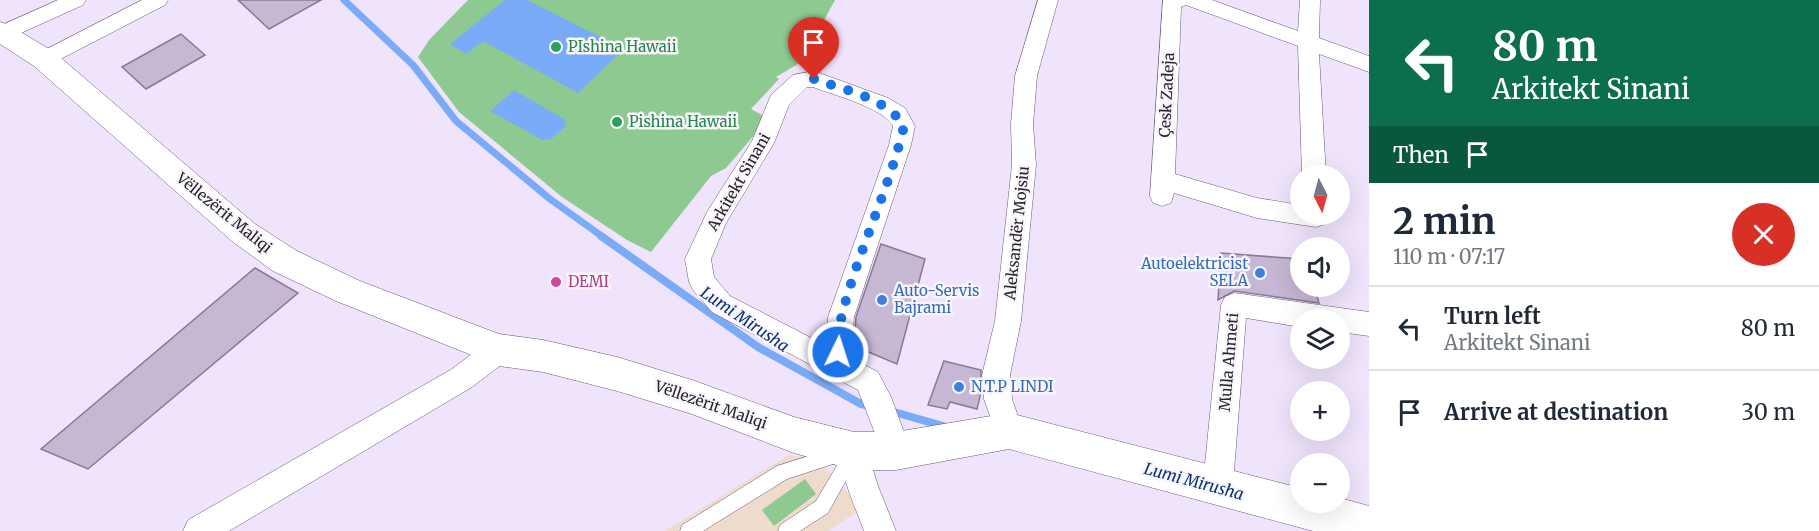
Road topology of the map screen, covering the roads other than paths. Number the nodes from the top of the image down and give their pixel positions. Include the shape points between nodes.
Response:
1 (76, 0) edge
2 (158, 0) edge
3 (1048, 0) edge
4 (1180, 0) edge
5 (1192, 0) edge
6 (1310, 0) edge
7 (2, 32) edge
8 (1308, 41) junction
9 (44, 59) junction
10 (1369, 64) edge
11 (1314, 165) edge
12 (1290, 213) edge
13 (1290, 313) edge
14 (1350, 321) edge
15 (1369, 324) edge
16 (499, 350) junction
17 (837, 364) junction
18 (1000, 432) junction
19 (903, 443) junction
20 (854, 451) junction
21 (1218, 484) junction
22 (1369, 526) edge
23 (199, 531) edge
24 (688, 531) edge
25 (786, 531) edge
26 (880, 531) edge

1 - 7 street, Vëllezërit Maliqi
2 - 9 street
3 - 18 street, Aleksandër Mojsiu via 1026,76 1021,198 1008,321 996,375
4 - 12 street, Çesk Zadeja via 1171,3 1163,188
5 - 8 street
6 - 8 street
7 - 9 main road, Vëllezërit Maliqi
8 - 10 street
8 - 11 street
9 - 16 main road, Vëllezërit Maliqi via 244,233 285,261 348,291
13 - 21 street, Mulla Ahmeti via 1234,305
14 - 15 street
16 - 20 main road, Vëllezërit Maliqi via 617,374 794,435
16 - 23 street via 462,378
17 - 17 street, Arkitekt Sinani via 722,304 702,282 698,259 716,219 763,143 779,101 801,80 814,79 880,104 897,114 904,126 841,317
17 - 19 street, Arkitekt Sinani via 868,381
18 - 19 main road, Vëllezërit Maliqi
18 - 21 main road
19 - 20 main road, Vëllezërit Maliqi
20 - 24 lane via 783,472
20 - 25 lane via 822,507
20 - 26 street
21 - 22 main road

